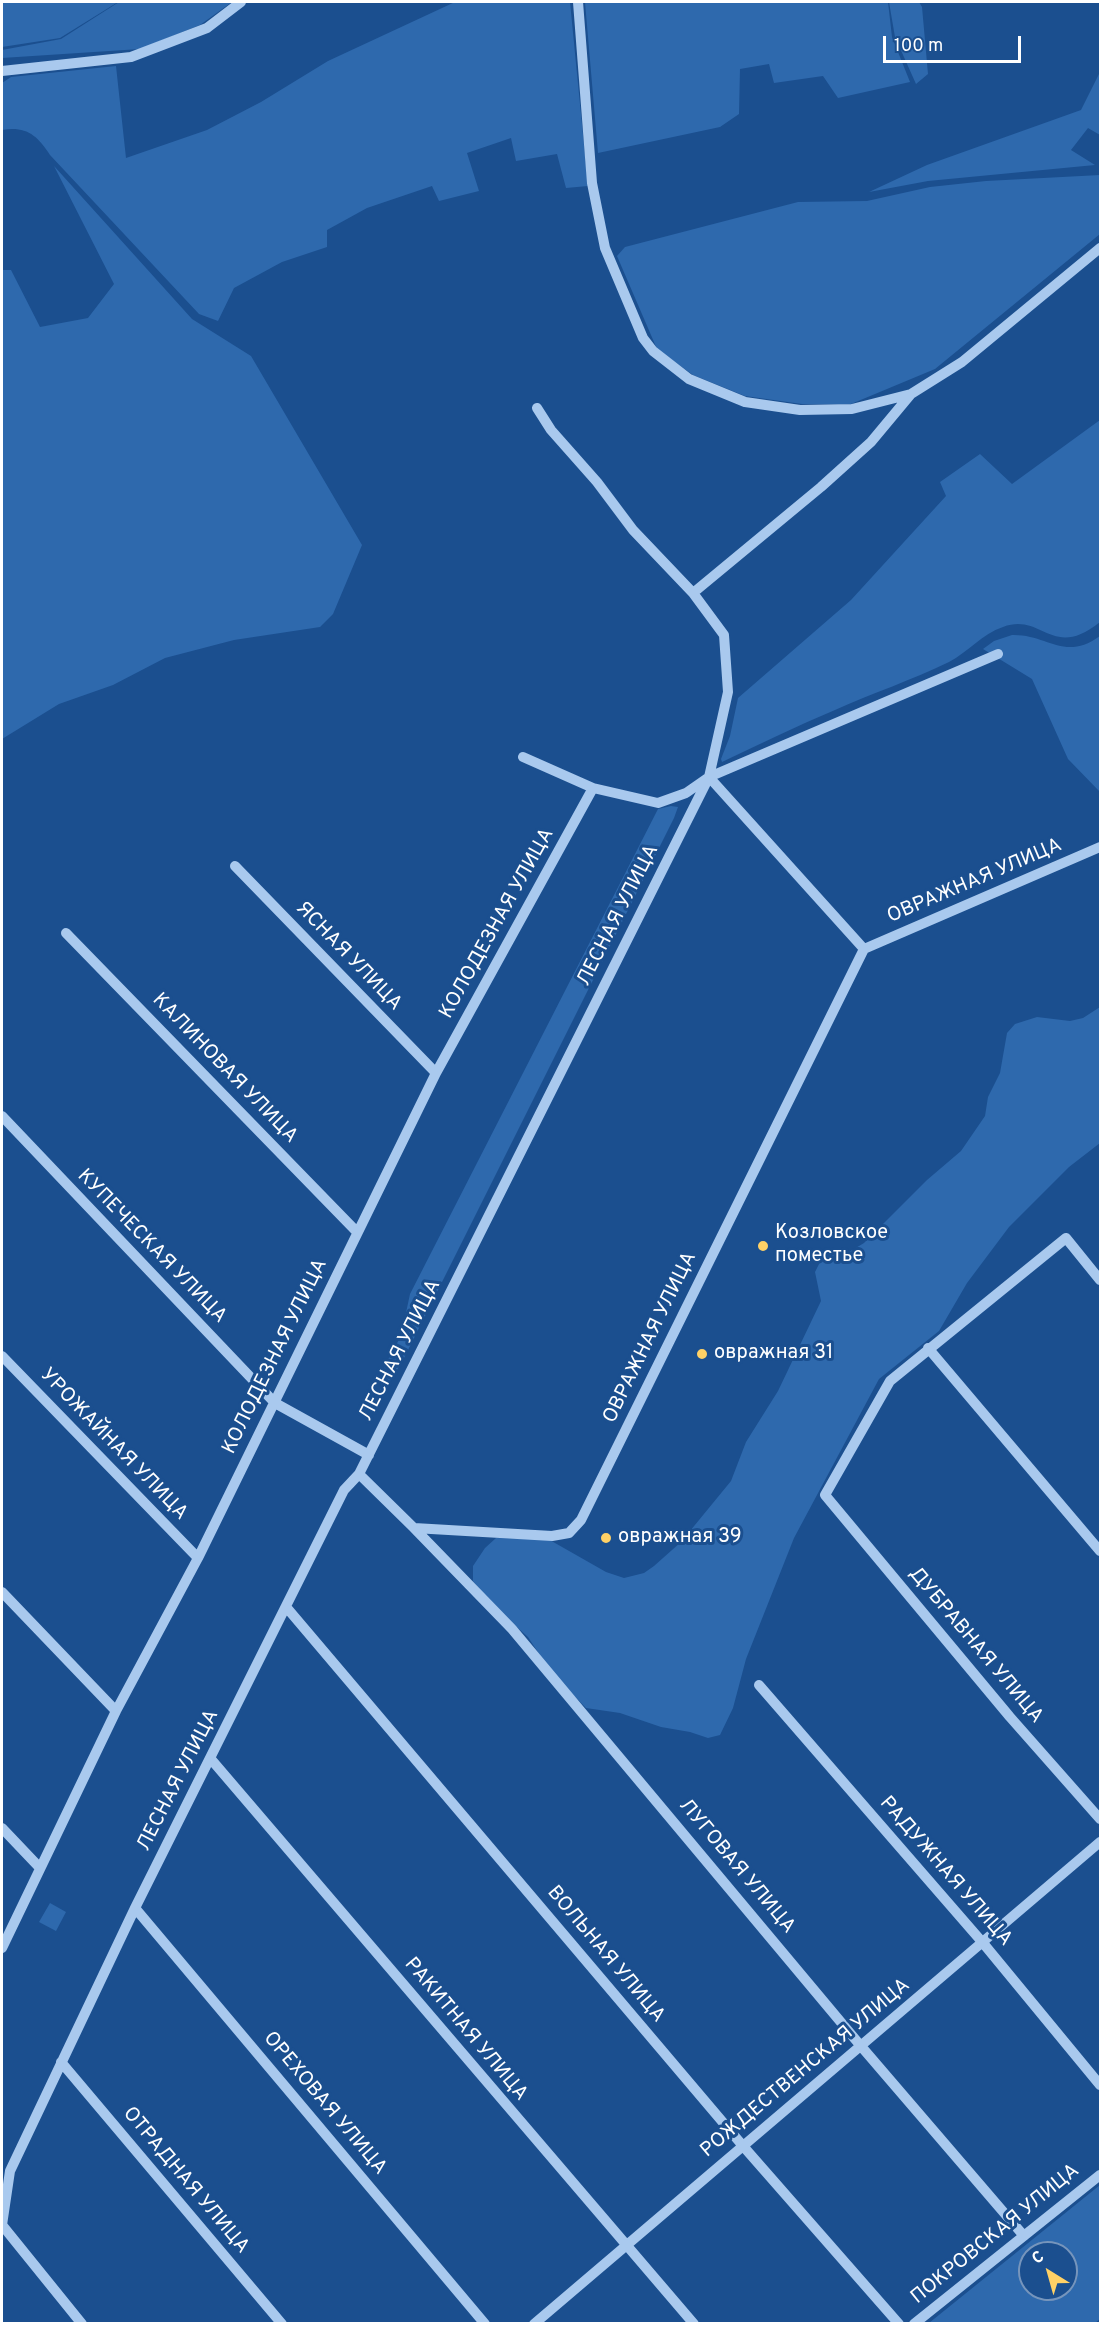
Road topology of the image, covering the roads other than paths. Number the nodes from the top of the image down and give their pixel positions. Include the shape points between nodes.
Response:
1 (241, 2) edge
2 (578, 2) edge
3 (2, 71) edge
4 (1101, 248) edge
5 (911, 394) junction
6 (537, 408) dead end
7 (693, 593) junction
8 (998, 654) dead end
9 (524, 757) dead end
10 (709, 777) junction
11 (594, 788) junction
12 (1101, 848) edge
13 (235, 866) dead end
14 (66, 933) dead end
15 (864, 949) junction
16 (436, 1072) junction
17 (2, 1116) edge
18 (356, 1231) junction
19 (1101, 1280) edge
20 (928, 1348) junction
21 (2, 1356) edge
22 (275, 1403) junction
23 (369, 1455) junction
24 (359, 1474) junction
25 (414, 1527) junction
26 (1101, 1551) edge
27 (198, 1558) junction
28 (2, 1592) edge
29 (287, 1608) junction
30 (759, 1685) dead end
31 (116, 1711) junction
32 (210, 1758) junction
33 (1101, 1819) edge
34 (2, 1828) edge
35 (1101, 1842) edge
36 (40, 1868) junction
37 (135, 1908) junction
38 (983, 1943) junction
39 (2, 1948) edge
40 (860, 2045) junction
41 (61, 2062) junction
42 (1101, 2085) edge
43 (743, 2146) junction
44 (1101, 2175) edge
45 (2, 2225) edge
46 (1024, 2236) junction
47 (626, 2246) junction
48 (82, 2324) edge
49 (282, 2324) edge
50 (485, 2324) edge
51 (534, 2324) edge
52 (694, 2324) edge
53 (899, 2324) edge
54 (914, 2324) edge

1 - 3 street via 207,28 131,57
2 - 5 street via 592,183 605,248 643,338 653,351 689,379 745,402 800,410 852,409
4 - 5 street via 962,362
5 - 7 street via 871,442
6 - 7 street, ЛЕСНАЯ УЛИЦА via 633,530
7 - 10 street, ЛЕСНАЯ УЛИЦА via 724,634 728,692
8 - 10 street
9 - 11 street
10 - 11 street via 686,794 658,803
10 - 15 street
10 - 23 street, ЛЕСНАЯ УЛИЦА
11 - 16 street, КОЛОДЕЗНАЯ УЛИЦА
12 - 15 street, ОВРАЖНАЯ УЛИЦА
13 - 16 street, ЯСНАЯ УЛИЦА
14 - 18 street, КАЛИНОВАЯ УЛИЦА
15 - 25 street, ОВРАЖНАЯ УЛИЦА via 581,1520 569,1533 552,1536
16 - 18 street, КОЛОДЕЗНАЯ УЛИЦА
17 - 22 street, КУПЕЧЕСКАЯ УЛИЦА
18 - 22 street, КОЛОДЕЗНАЯ УЛИЦА
19 - 20 street via 1066,1238
20 - 26 street
20 - 33 street, ДУБРАВНАЯ УЛИЦА via 890,1381 825,1495 1010,1717
21 - 27 street, УРОЖАЙНАЯ УЛИЦА
22 - 23 street, КУПЕЧЕСКАЯ УЛИЦА
22 - 27 street, КОЛОДЕЗНАЯ УЛИЦА
23 - 24 street, ЛЕСНАЯ УЛИЦА
24 - 25 street
24 - 29 street, ЛЕСНАЯ УЛИЦА via 344,1490
25 - 40 street, ЛУГОВАЯ УЛИЦА via 512,1629
27 - 31 street, КОЛОДЕЗНАЯ УЛИЦА
28 - 31 street
29 - 32 street, ЛЕСНАЯ УЛИЦА
29 - 43 street, ВОЛЬНАЯ УЛИЦА
30 - 38 street, РАДУЖНАЯ УЛИЦА
31 - 36 street, КОЛОДЕЗНАЯ УЛИЦА
32 - 37 street, ЛЕСНАЯ УЛИЦА
32 - 47 street, РАКИТНАЯ УЛИЦА
34 - 36 street
35 - 38 street, РОЖДЕСТВЕНСКАЯ УЛИЦА
36 - 39 street, КОЛОДЕЗНАЯ УЛИЦА
37 - 41 street, ЛЕСНАЯ УЛИЦА
37 - 50 street, ОРЕХОВАЯ УЛИЦА
38 - 40 street, РОЖДЕСТВЕНСКАЯ УЛИЦА
38 - 42 street, РАДУЖНАЯ УЛИЦА
40 - 43 street, РОЖДЕСТВЕНСКАЯ УЛИЦА
40 - 46 street, ЛУГОВАЯ УЛИЦА
41 - 45 street, ЛЕСНАЯ УЛИЦА via 10,2171
41 - 49 street, ОТРАДНАЯ УЛИЦА
43 - 47 street, РОЖДЕСТВЕНСКАЯ УЛИЦА
43 - 53 street, ВОЛЬНАЯ УЛИЦА
44 - 46 street, ПОКРОВСКАЯ УЛИЦА
45 - 48 street
46 - 54 street, ПОКРОВСКАЯ УЛИЦА
47 - 51 street, РОЖДЕСТВЕНСКАЯ УЛИЦА
47 - 52 street, РАКИТНАЯ УЛИЦА

